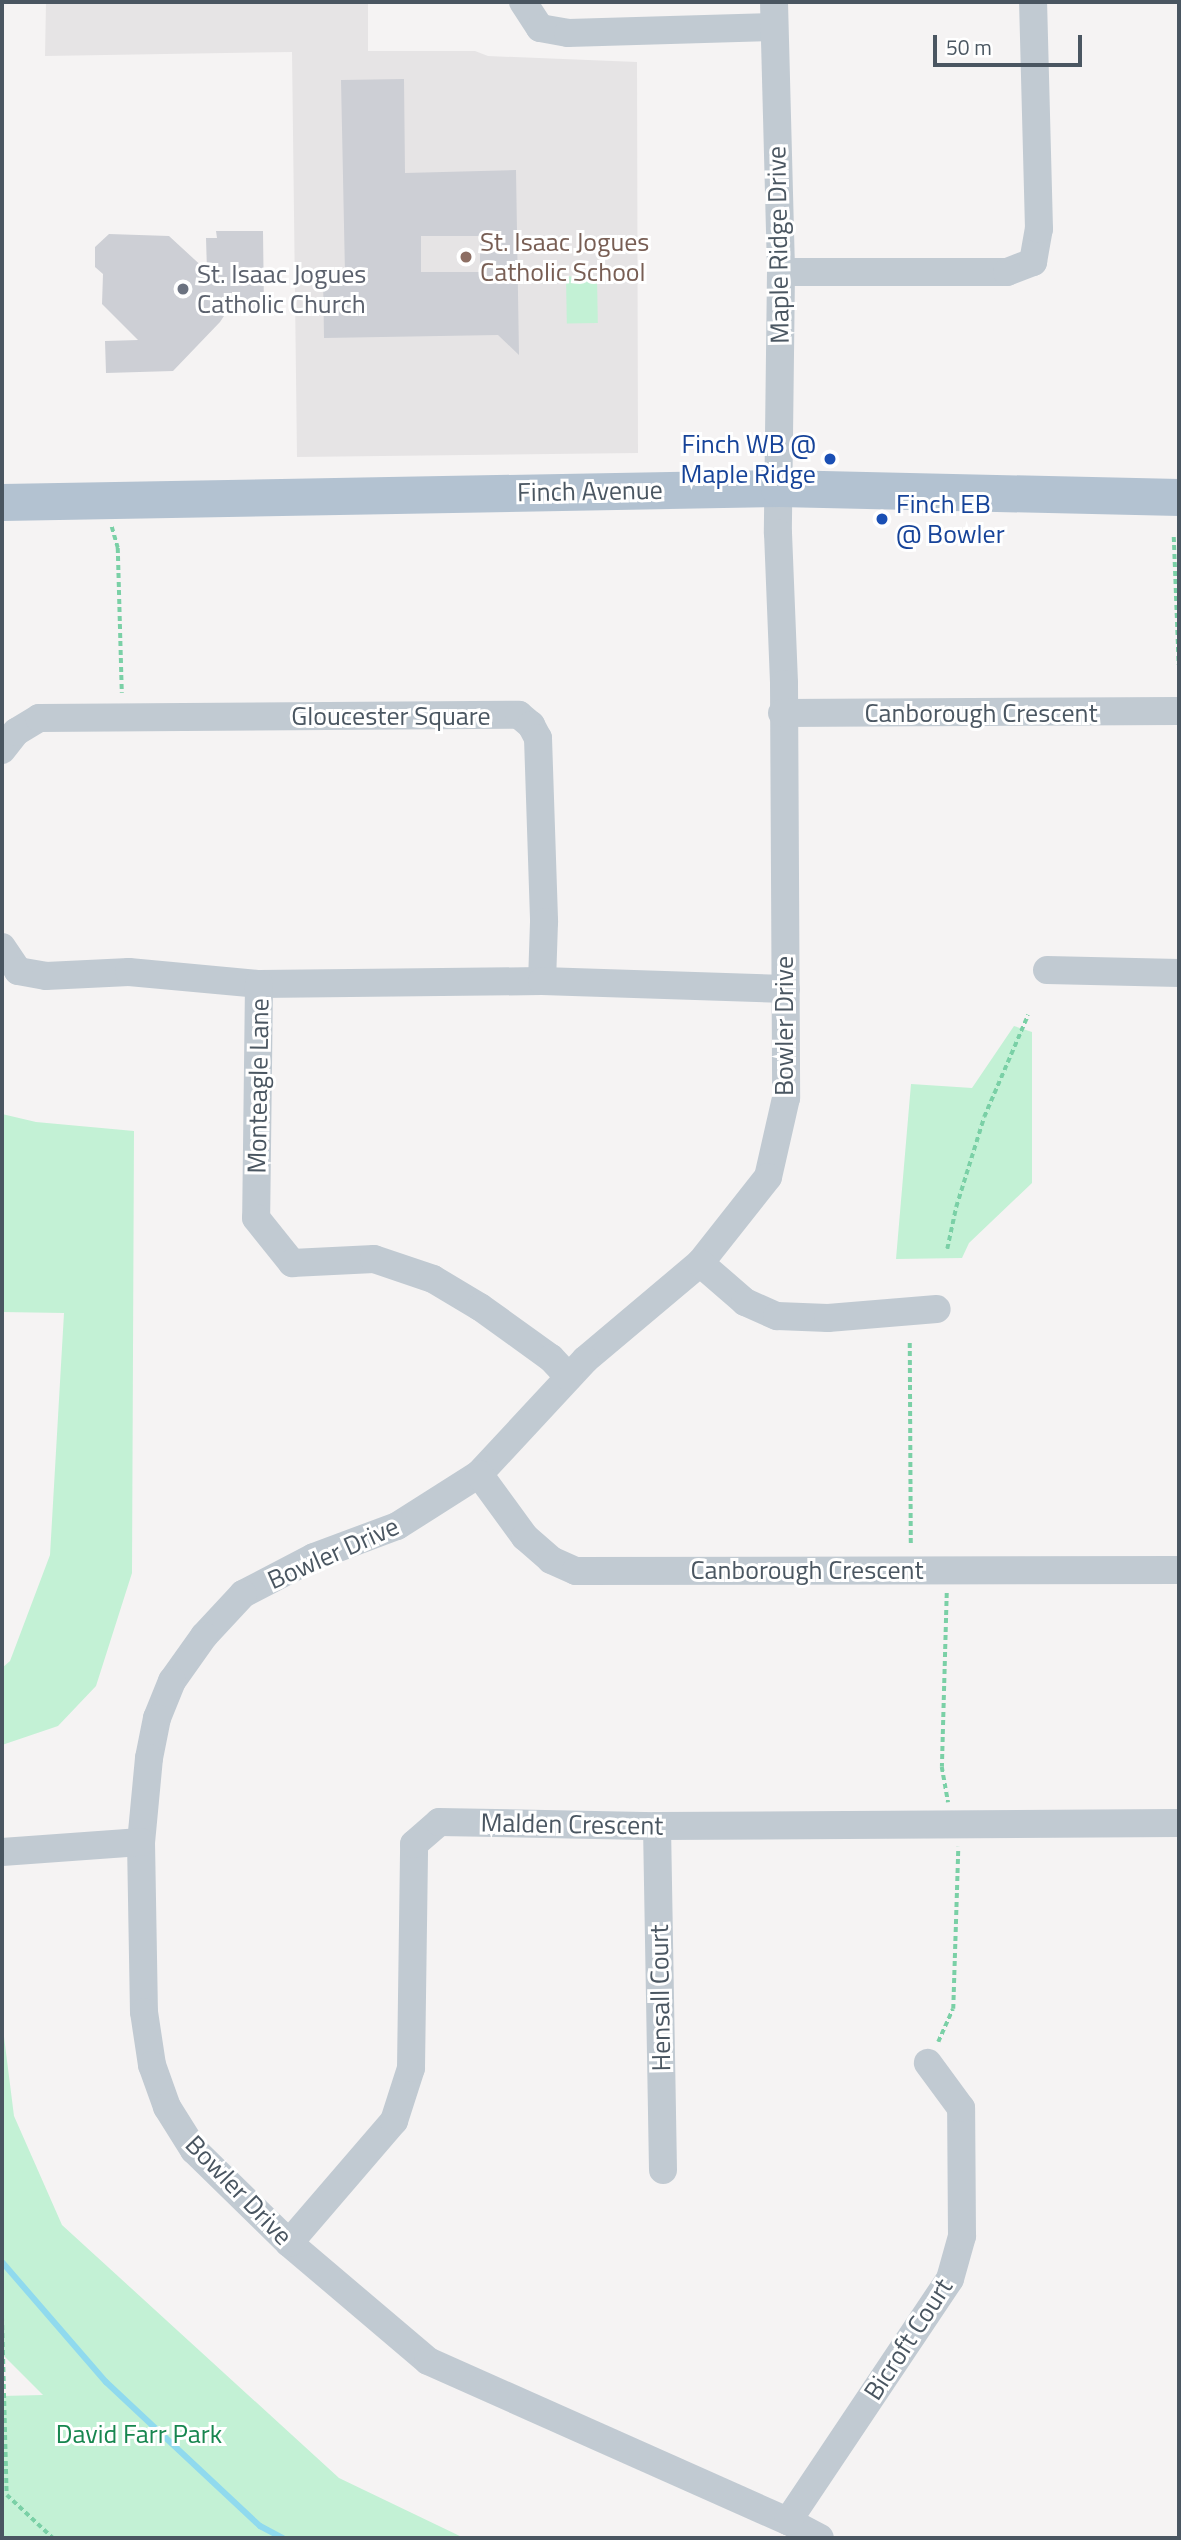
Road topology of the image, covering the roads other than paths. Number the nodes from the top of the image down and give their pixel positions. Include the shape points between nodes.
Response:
1 (523, 2) edge
2 (1033, 2) edge
3 (774, 14) edge
4 (781, 272) junction
5 (779, 488) junction
6 (1179, 497) edge
7 (2, 502) edge
8 (1179, 711) edge
9 (782, 713) junction
10 (2, 750) edge
11 (2, 947) edge
12 (1047, 970) dead end
13 (1179, 973) edge
14 (542, 981) junction
15 (259, 984) junction
16 (786, 989) junction
17 (700, 1263) junction
18 (937, 1309) dead end
19 (569, 1377) junction
20 (478, 1474) junction
21 (1179, 1570) edge
22 (1179, 1824) edge
23 (657, 1826) junction
24 (141, 1842) junction
25 (2, 1852) edge
26 (928, 2063) dead end
27 (663, 2170) dead end
28 (289, 2243) junction
29 (788, 2521) junction
30 (820, 2538) edge

1 - 3 street via 540,28 568,33
2 - 4 street via 1039,229 1033,262 1007,272
3 - 4 street, Maple Ridge Drive
4 - 5 street, Maple Ridge Drive
5 - 6 main road, Finch Avenue
5 - 7 main road, Finch Avenue
5 - 9 street, Bowler Drive
8 - 9 street, Canborough Crescent
9 - 16 street, Bowler Drive
10 - 14 street, Gloucester Square via 16,732 39,718 519,715 531,724 538,738
11 - 15 street via 18,971 46,976 129,972
12 - 13 street
14 - 15 street, Monteagle Lane
14 - 16 street, Monteagle Lane
15 - 19 street, Monteagle Lane via 256,1217 292,1263 374,1259 433,1279 551,1358
16 - 17 street, Bowler Drive via 786,1098 768,1177
17 - 18 street via 745,1302 778,1316 828,1318
17 - 19 street, Bowler Drive
19 - 20 street, Bowler Drive
20 - 21 street, Canborough Crescent via 525,1536 551,1560 576,1570
20 - 24 street, Bowler Drive via 397,1526 314,1557 243,1594 204,1636 172,1681 157,1718
22 - 23 street, Malden Crescent
23 - 27 street, Hensall Court
23 - 28 street, Malden Crescent via 439,1822 414,1844 411,2068 394,2121
24 - 25 street
24 - 28 street, Bowler Drive via 144,2012 152,2064 167,2107 194,2150
26 - 29 street, Bicroft Court via 961,2108 962,2236 950,2278
28 - 29 street, Bowler Drive via 428,2361
29 - 30 street, Bowler Drive

